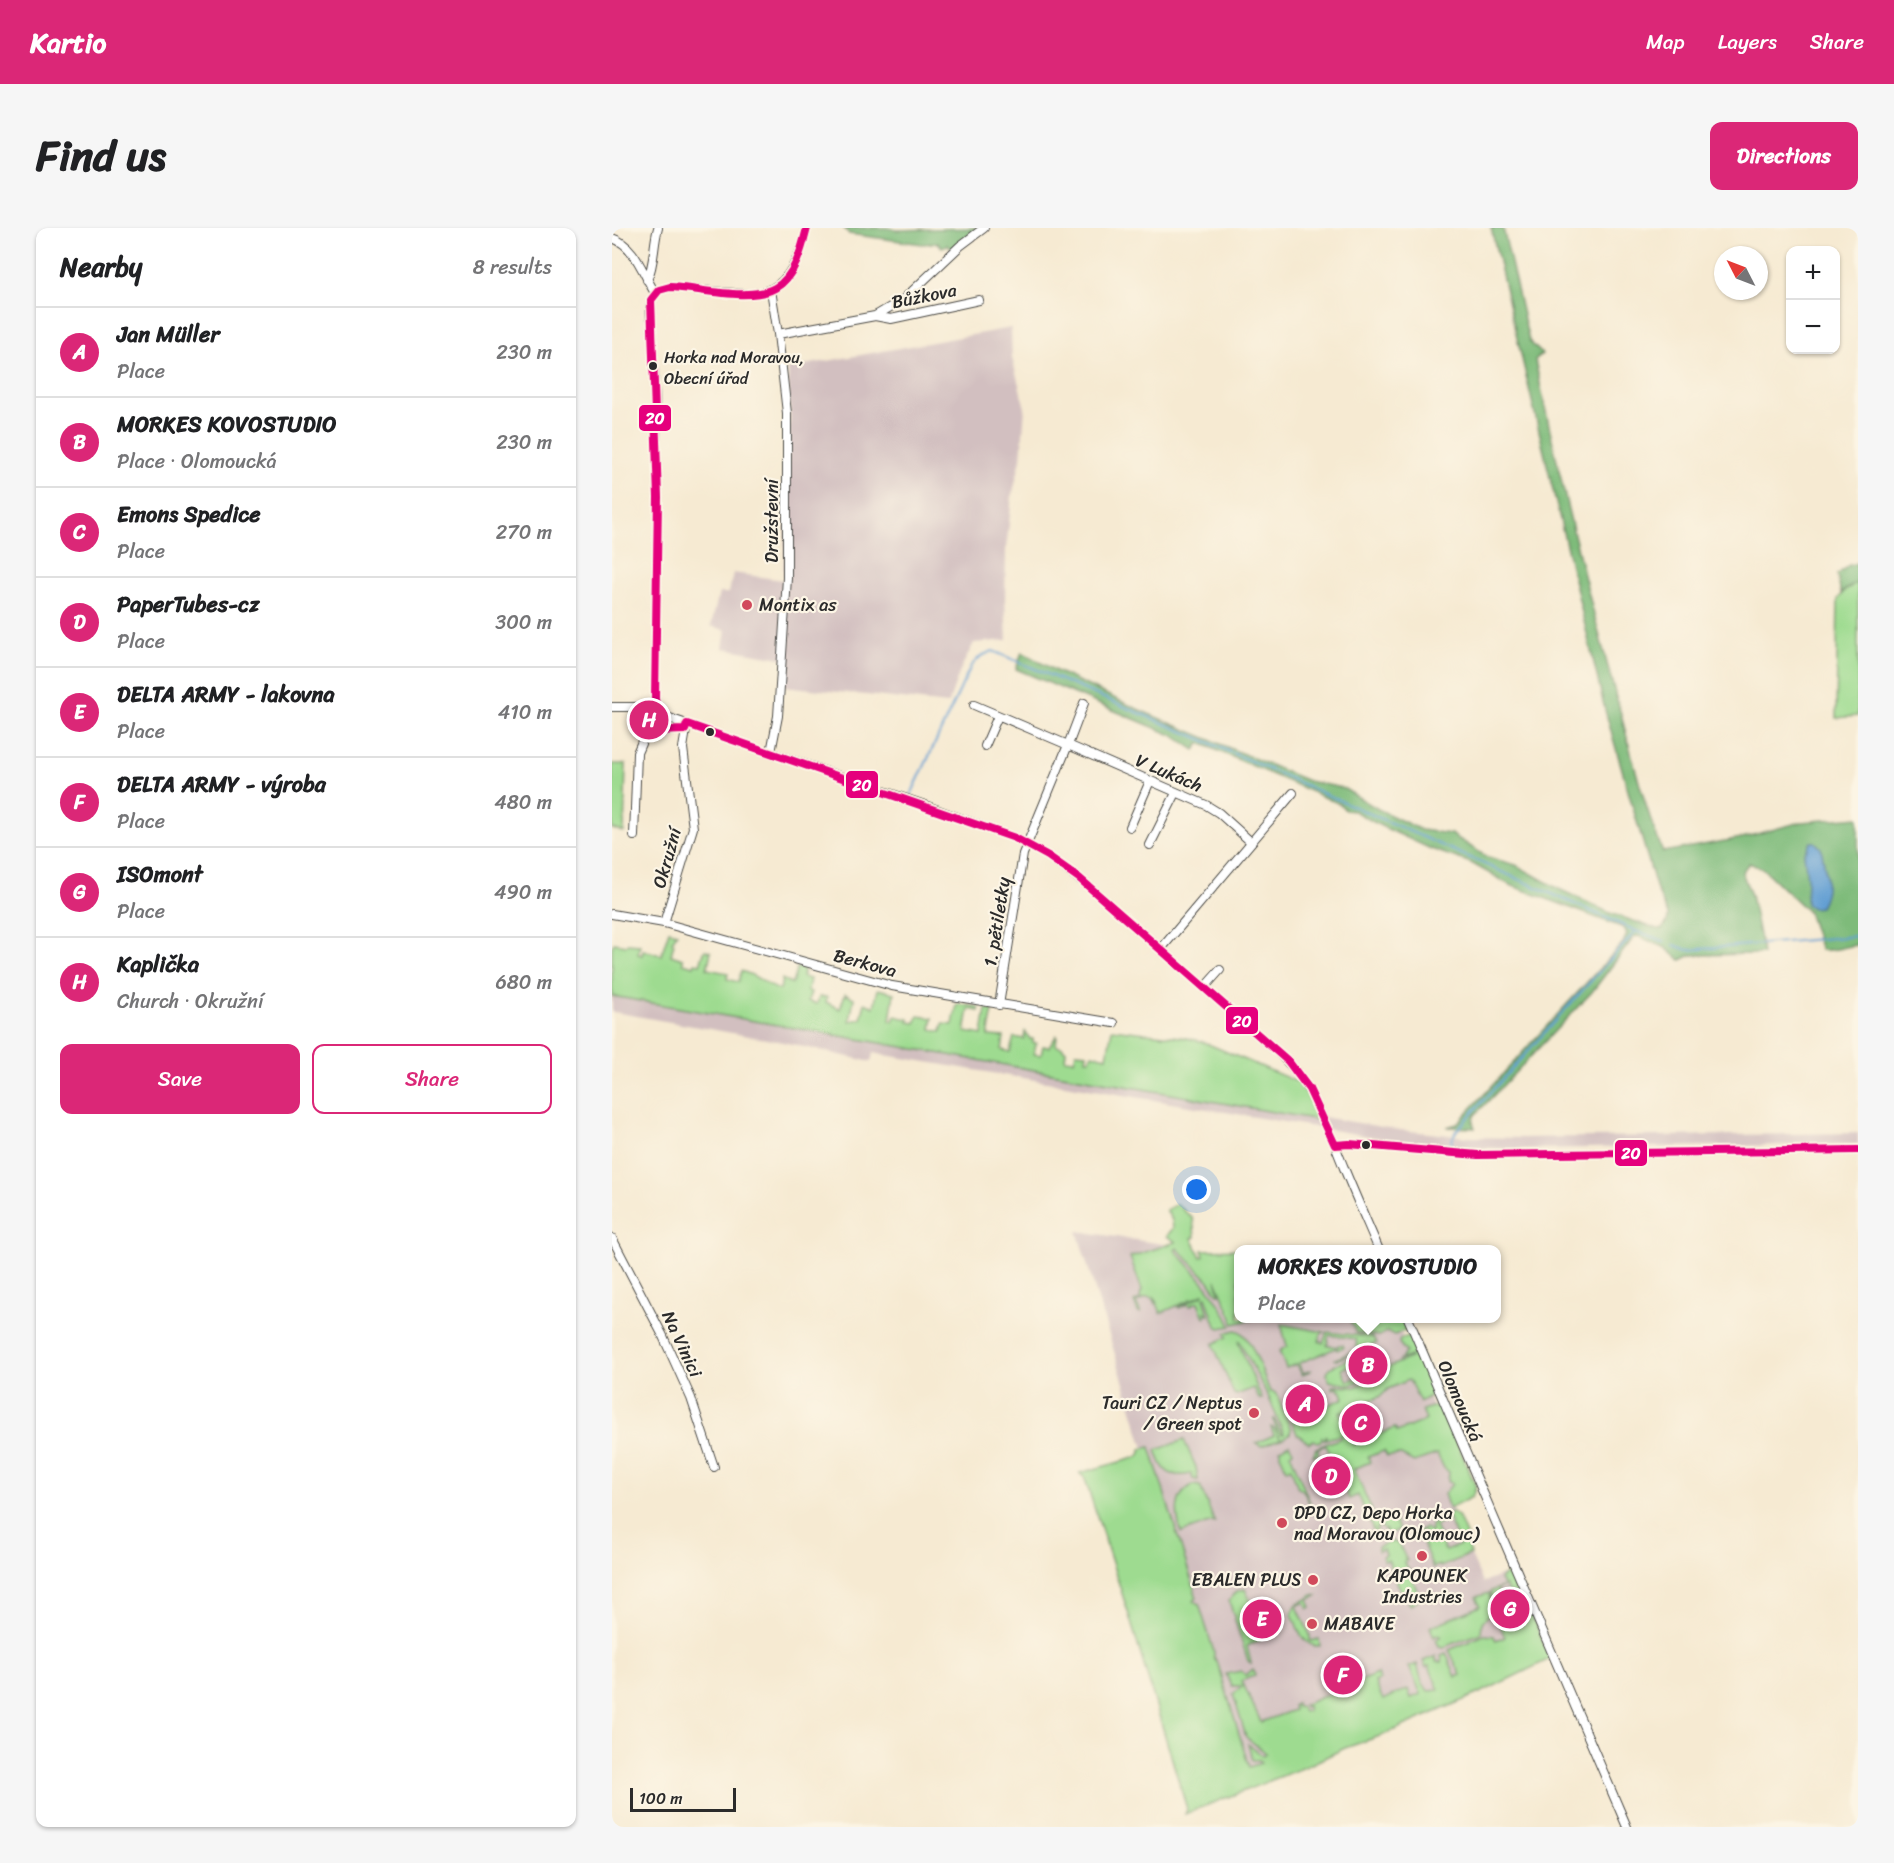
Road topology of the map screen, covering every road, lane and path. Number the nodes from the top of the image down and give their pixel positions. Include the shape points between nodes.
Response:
1 (658, 228) edge
2 (807, 228) edge
3 (984, 228) edge
4 (612, 238) edge
5 (647, 280) junction
6 (771, 291) junction
7 (655, 293) junction
8 (979, 300) dead end
9 (875, 316) junction
10 (778, 334) junction
11 (1084, 703) dead end
12 (656, 705) junction
13 (974, 705) dead end
14 (612, 707) edge
15 (644, 707) junction
16 (663, 715) junction
17 (998, 716) junction
18 (686, 727) junction
19 (650, 729) junction
20 (1068, 745) junction
21 (985, 746) dead end
22 (771, 752) junction
23 (1150, 781) junction
24 (1176, 793) junction
25 (1293, 793) dead end
26 (1130, 827) dead end
27 (634, 837) dead end
28 (1251, 842) junction
29 (1027, 844) junction
30 (1150, 845) dead end
31 (612, 914) edge
32 (663, 923) junction
33 (1161, 949) junction
34 (1220, 970) dead end
35 (1204, 988) junction
36 (999, 1005) junction
37 (1114, 1023) dead end
38 (1335, 1145) junction
39 (1858, 1150) edge
40 (612, 1238) edge
41 (1377, 1245) edge
42 (1410, 1323) edge
43 (714, 1467) dead end
44 (1627, 1827) edge

1 - 5 street
2 - 6 street via 792,269
3 - 9 street, Bůžkova via 904,299
4 - 5 street via 626,244
5 - 7 street
6 - 7 street via 670,287
6 - 10 street, Družstevní
7 - 12 street via 650,308 658,497
8 - 9 street, Bůžkova via 891,319
9 - 10 street, Bůžkova
10 - 22 street, Družstevní via 787,413 787,550 778,716
11 - 20 street
12 - 15 street
12 - 16 street
13 - 17 street, V Lukách
14 - 15 street
15 - 19 street via 645,723
16 - 18 street
16 - 19 street
17 - 20 street, V Lukách
17 - 21 street
18 - 19 street
18 - 22 street
18 - 32 street, Okružní via 683,748 693,828
19 - 27 street via 637,753
20 - 23 street, V Lukách
20 - 29 street
22 - 29 street
23 - 24 street, V Lukách
23 - 26 street
24 - 28 street, V Lukách via 1212,808
24 - 30 street
25 - 28 street
28 - 33 street
29 - 33 street via 1079,878
29 - 36 street, 1. pětiletky
31 - 32 street, Berkova
32 - 36 street, Berkova via 892,986
33 - 35 street
34 - 35 street
35 - 38 street via 1294,1068 1309,1089
36 - 37 street, Berkova
38 - 39 street via 1450,1154
38 - 41 street
40 - 43 street, Na Vinici via 691,1398
42 - 44 street, Olomoucká

